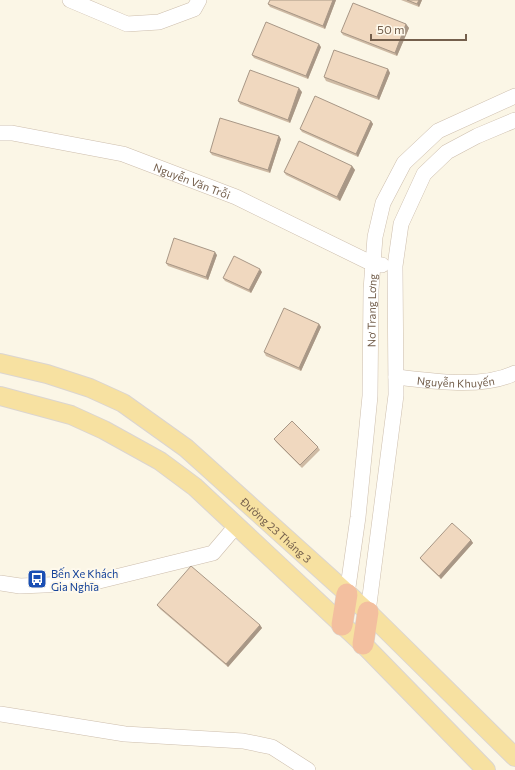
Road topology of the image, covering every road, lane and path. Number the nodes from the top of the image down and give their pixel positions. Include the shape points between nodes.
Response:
1 (70, 0) edge
2 (199, 0) edge
3 (515, 96) edge
4 (515, 120) edge
5 (0, 133) edge
6 (373, 264) junction
7 (395, 266) junction
8 (0, 363) edge
9 (515, 373) edge
10 (396, 377) junction
11 (0, 396) edge
12 (236, 526) junction
13 (0, 583) edge
14 (347, 594) junction
15 (368, 612) junction
16 (342, 625) junction
17 (363, 644) junction
18 (0, 714) edge
19 (515, 757) edge
20 (308, 770) edge
21 (486, 770) edge

1 - 2 street via 127,24 159,22 194,9
3 - 6 street, Nơ Trang Lơng via 438,131 404,163 383,203 375,237
4 - 7 street, Nơ Trang Lơng via 447,152 424,174 401,224
5 - 6 street, Nguyễn Văn Trỗi via 12,133 123,154 236,197
6 - 7 street
6 - 14 street, Nơ Trang Lơng via 370,396 358,517
7 - 10 street, Nơ Trang Lơng
8 - 14 main road, Đường 23 Tháng 3 via 47,374 90,388 123,403 191,452
9 - 10 street, Nguyễn Khuyến via 485,381 438,382
10 - 15 street, Nơ Trang Lơng via 396,395
11 - 12 main road via 71,415 134,446 160,461 195,487
12 - 13 street via 213,552 91,583 20,586
12 - 16 main road
14 - 15 main road, Đường 23 Tháng 3
14 - 16 highway
15 - 17 highway
15 - 19 main road, Đường 23 Tháng 3
16 - 17 main road
17 - 21 main road
18 - 20 street via 125,734 243,741 272,747

